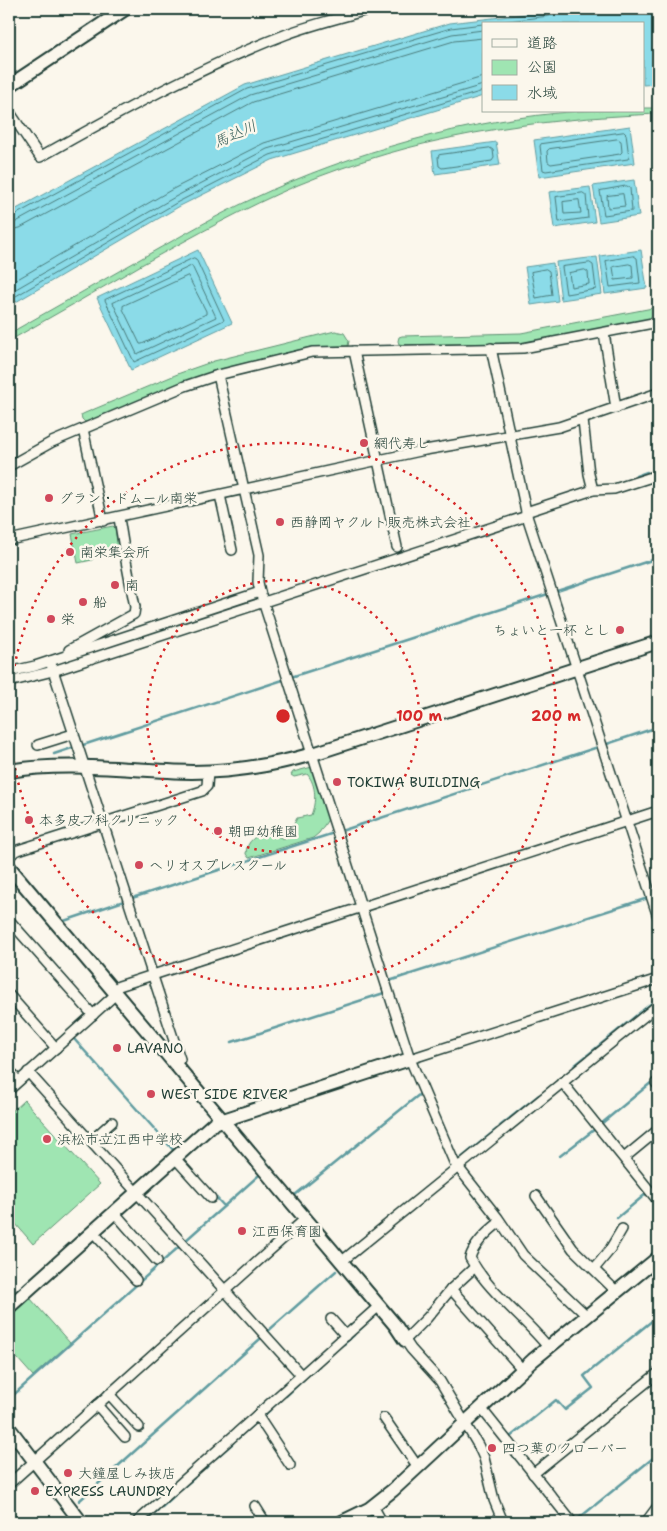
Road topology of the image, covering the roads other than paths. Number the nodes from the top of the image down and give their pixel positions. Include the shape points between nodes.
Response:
1 (125, 9) edge
2 (371, 9) edge
3 (9, 86) edge
4 (9, 111) edge
5 (658, 322) edge
6 (604, 333) junction
7 (491, 348) junction
8 (354, 351) junction
9 (218, 375) junction
10 (658, 393) edge
11 (616, 408) junction
12 (583, 420) junction
13 (83, 429) junction
14 (510, 436) junction
15 (377, 461) junction
16 (9, 466) edge
17 (658, 474) edge
18 (244, 490) junction
19 (593, 490) junction
20 (220, 496) junction
21 (527, 514) junction
22 (119, 518) junction
23 (103, 521) junction
24 (9, 540) edge
25 (396, 547) dead end
26 (232, 550) dead end
27 (260, 592) junction
28 (263, 602) junction
29 (658, 642) edge
30 (69, 654) junction
31 (50, 661) junction
32 (577, 668) junction
33 (53, 671) junction
34 (9, 672) edge
35 (9, 682) edge
36 (74, 734) junction
37 (38, 745) dead end
38 (313, 754) junction
39 (84, 767) junction
40 (9, 771) edge
41 (208, 771) junction
42 (658, 811) edge
43 (627, 821) junction
44 (103, 823) junction
45 (9, 857) edge
46 (10, 872) edge
47 (362, 907) junction
48 (658, 917) edge
49 (9, 920) edge
50 (153, 976) junction
51 (658, 979) edge
52 (115, 993) junction
53 (9, 995) edge
54 (658, 1005) edge
55 (93, 1015) junction
56 (56, 1048) junction
57 (410, 1059) junction
58 (174, 1064) junction
59 (9, 1070) edge
60 (28, 1072) junction
61 (17, 1080) junction
62 (562, 1082) junction
63 (9, 1090) edge
64 (222, 1120) junction
65 (112, 1122) dead end
66 (658, 1130) edge
67 (91, 1141) junction
68 (175, 1158) junction
69 (624, 1158) junction
70 (457, 1168) junction
71 (137, 1192) junction
72 (536, 1196) dead end
73 (211, 1198) dead end
74 (658, 1201) edge
75 (114, 1212) junction
76 (305, 1219) junction
77 (500, 1222) junction
78 (622, 1229) dead end
79 (93, 1232) junction
80 (157, 1261) dead end
81 (657, 1261) edge
82 (341, 1262) junction
83 (475, 1268) junction
84 (594, 1268) junction
85 (136, 1280) dead end
86 (451, 1289) junction
87 (226, 1290) junction
88 (617, 1292) junction
89 (9, 1306) edge
90 (379, 1306) junction
91 (588, 1316) junction
92 (331, 1319) dead end
93 (346, 1336) junction
94 (405, 1340) junction
95 (548, 1347) junction
96 (522, 1369) junction
97 (658, 1373) edge
98 (302, 1375) junction
99 (109, 1394) junction
100 (97, 1405) junction
101 (480, 1408) junction
102 (257, 1415) junction
103 (384, 1418) dead end
104 (465, 1422) junction
105 (139, 1427) dead end
106 (9, 1428) edge
107 (125, 1437) dead end
108 (34, 1462) junction
109 (290, 1465) dead end
110 (418, 1467) junction
111 (533, 1474) junction
112 (9, 1484) edge
113 (254, 1506) dead end
114 (373, 1506) junction
115 (658, 1506) edge
116 (81, 1522) edge
117 (137, 1522) edge
118 (265, 1522) edge
119 (342, 1522) edge
120 (382, 1522) edge
121 (503, 1522) edge
122 (572, 1522) edge
123 (646, 1522) edge

1 - 3 street
2 - 4 street via 289,33 229,58 164,88 40,157
5 - 6 street
6 - 7 street via 523,348
6 - 11 street
7 - 8 street
7 - 14 street
8 - 9 street via 312,352
8 - 15 street
9 - 13 street
9 - 18 street
10 - 11 street
11 - 12 street
12 - 14 street
12 - 19 street
13 - 16 street
13 - 23 street
14 - 15 street
14 - 21 street
15 - 18 street
15 - 25 street
17 - 19 street via 614,489
18 - 20 street
18 - 27 street via 259,555
19 - 21 street
20 - 22 street
20 - 26 street
21 - 28 street
21 - 32 street
22 - 23 street
22 - 30 street via 134,614 68,651
23 - 24 street
27 - 28 street
27 - 30 street
28 - 33 street
28 - 38 street
29 - 32 street
30 - 31 street
31 - 33 street
31 - 34 street
32 - 38 street
32 - 43 street
33 - 35 street
33 - 36 street
36 - 37 street
36 - 39 street
38 - 41 street via 260,766
38 - 47 street
39 - 40 street
39 - 41 street
39 - 44 street
41 - 44 street via 207,786 202,791
42 - 43 street
43 - 47 street
43 - 48 street
44 - 45 street
44 - 50 street
46 - 52 street
47 - 50 street
47 - 57 street
49 - 55 street
50 - 52 street via 119,986
50 - 58 street via 180,1059
51 - 57 street
52 - 55 street
52 - 58 street
53 - 56 street
54 - 62 street
55 - 56 street
56 - 60 street
57 - 64 street
57 - 70 street
58 - 64 street
59 - 61 street
60 - 61 street
60 - 67 street
61 - 63 street
62 - 69 street
62 - 70 street
64 - 68 street via 214,1123
64 - 76 street
65 - 67 street
66 - 69 street
67 - 71 street
68 - 71 street
68 - 73 street
69 - 74 street
70 - 77 street
70 - 82 street
71 - 75 street
71 - 87 street
72 - 84 street via 568,1243
75 - 79 street
75 - 80 street
76 - 82 street
76 - 87 street
77 - 83 street via 472,1252 470,1258
77 - 91 street via 529,1261
78 - 84 street
79 - 85 street
79 - 89 street
81 - 88 street
82 - 90 street
83 - 86 street
83 - 95 street
84 - 88 street
86 - 94 street
86 - 96 street
87 - 98 street
87 - 99 street
88 - 91 street
90 - 93 street
90 - 94 street
91 - 95 street
92 - 93 street
93 - 98 street
94 - 104 street via 440,1381
95 - 96 street
96 - 101 street
97 - 111 street
98 - 102 street
99 - 100 street
99 - 105 street
100 - 107 street
100 - 108 street
101 - 104 street
101 - 111 street
102 - 109 street
102 - 117 street
103 - 110 street
104 - 110 street
104 - 121 street via 484,1458
106 - 108 street
108 - 112 street
108 - 116 street
110 - 114 street
111 - 122 street
113 - 118 street
114 - 119 street
114 - 120 street
115 - 123 street

